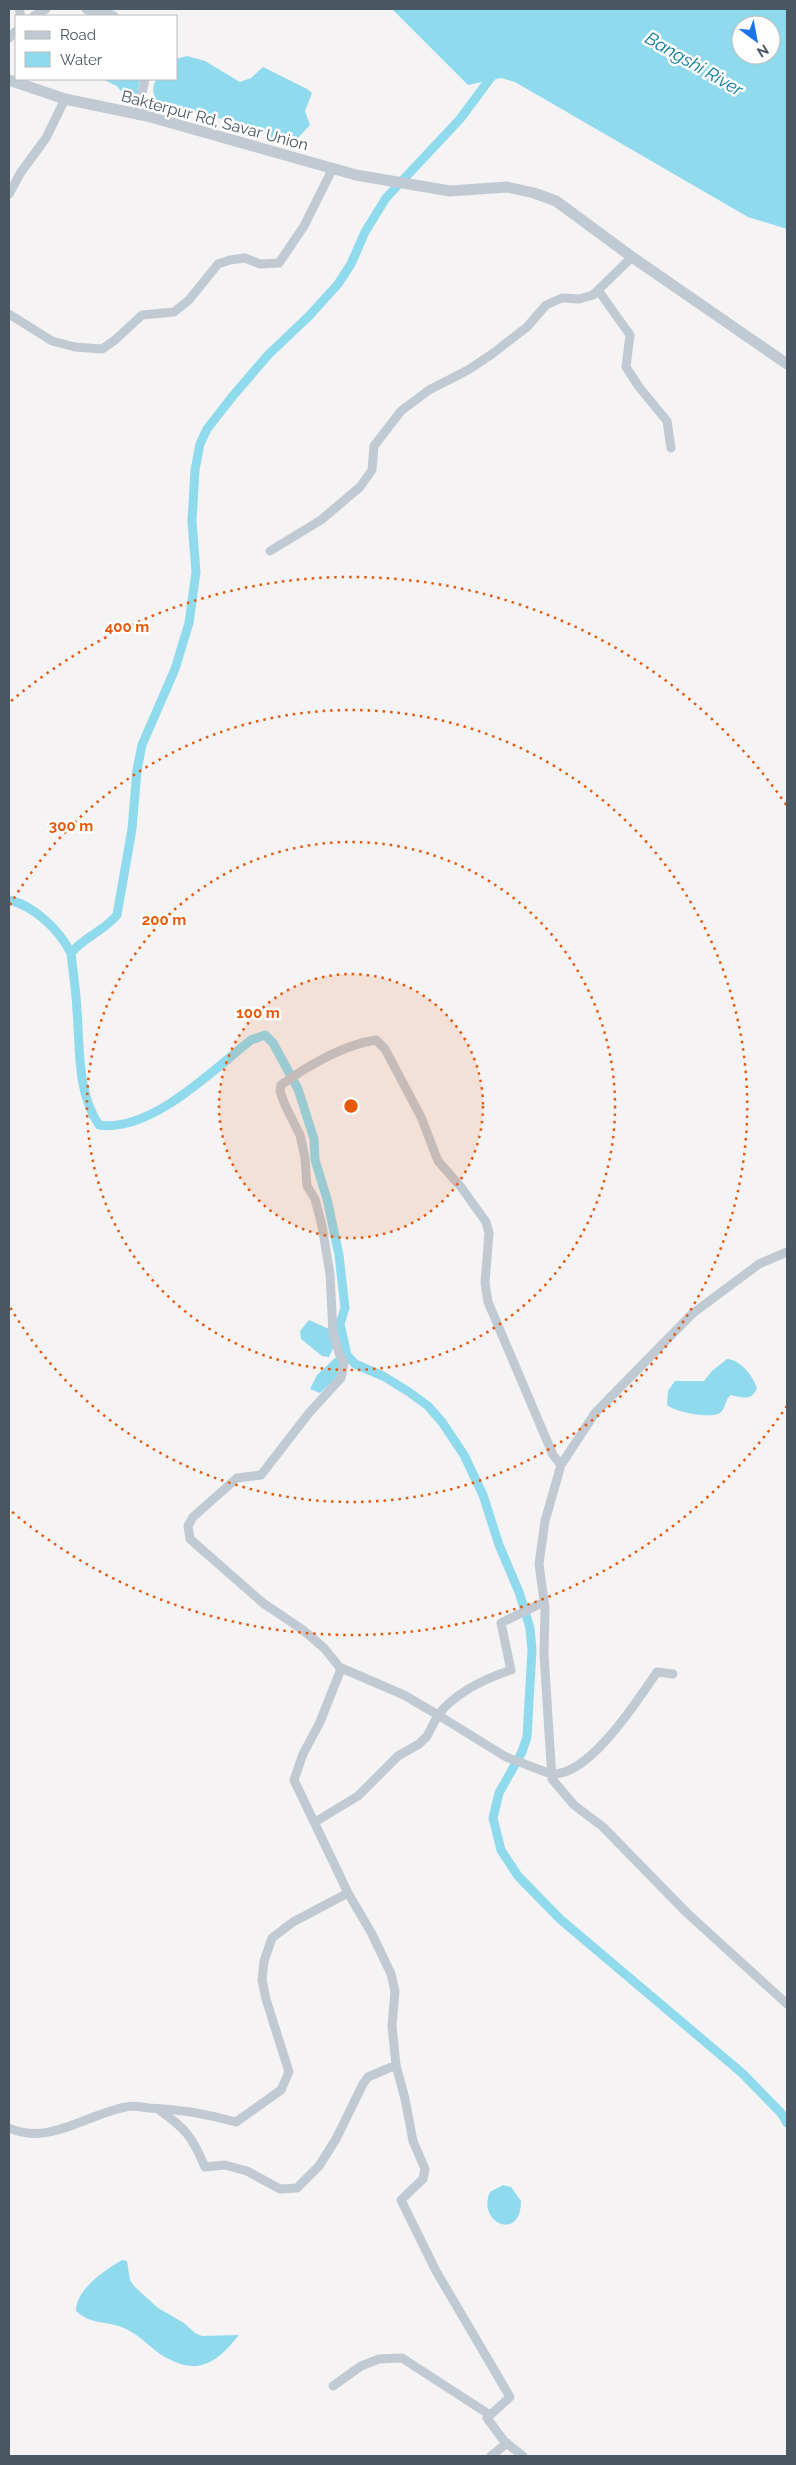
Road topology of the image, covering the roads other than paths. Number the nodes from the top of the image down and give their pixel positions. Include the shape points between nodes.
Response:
1 (86, 9) edge
2 (98, 15) edge
3 (98, 15) edge
4 (112, 15) edge
5 (9, 80) edge
6 (145, 80) edge
7 (65, 99) junction
8 (138, 114) junction
9 (333, 168) junction
10 (9, 194) edge
11 (632, 257) junction
12 (598, 290) junction
13 (9, 314) edge
14 (787, 364) edge
15 (671, 448) dead end
16 (270, 550) dead end
17 (787, 1252) edge
18 (561, 1465) junction
19 (544, 1602) junction
20 (339, 1667) junction
21 (674, 1674) dead end
22 (438, 1715) junction
23 (551, 1774) junction
24 (315, 1822) junction
25 (348, 1893) junction
26 (787, 2004) edge
27 (396, 2066) junction
28 (156, 2108) junction
29 (9, 2128) edge
30 (333, 2386) dead end
31 (490, 2415) junction
32 (507, 2443) junction
33 (491, 2456) edge
34 (523, 2456) edge

1 - 3 street
2 - 4 street
5 - 7 street, Bakterpur Rd, Savar Union
6 - 8 street
7 - 8 street, Bakterpur Rd, Savar Union
7 - 10 street via 46,138
8 - 9 street, Bakterpur Rd, Savar Union
9 - 11 street, Bakterpur Rd, Savar Union via 450,192 508,187 534,193 556,201
9 - 13 street via 304,226 279,264 260,264 245,258 218,264 189,300 174,312 142,314 102,349 75,348 52,341
11 - 12 street
11 - 14 street, Bakterpur Rd, Savar Union
12 - 15 street via 630,335 626,367 667,421
12 - 16 street via 579,299 562,298 546,305 527,327 492,354 428,390 401,411 374,446 372,470 360,487 321,520
17 - 18 street via 759,1264 692,1314 595,1413
18 - 19 street via 544,1521 540,1555
18 - 20 street via 553,1455 488,1302 485,1284 486,1222 438,1161 420,1117 385,1049 376,1040 360,1042 281,1085 280,1091 300,1135 307,1186 315,1199 322,1226 330,1274 334,1333 344,1363 342,1378 261,1475 237,1478 193,1517 188,1526 190,1539 211,1559 263,1603 303,1630
19 - 22 street via 501,1623 511,1670 484,1679 446,1704
19 - 23 street
20 - 22 street via 404,1695
20 - 24 street via 341,1669 320,1722 294,1780
21 - 23 street via 656,1672 600,1747 574,1768 558,1775
22 - 23 street via 506,1758
22 - 24 street via 419,1744 398,1756 358,1796
23 - 26 street via 574,1805 603,1827 687,1913
24 - 25 street
25 - 27 street via 391,1974 395,1991 392,2026
25 - 28 street via 293,1922 272,1938 264,1961 262,1980 266,1999 289,2072 281,2090 236,2122 178,2109
27 - 28 street via 368,2077 362,2084 319,2166 297,2188 280,2189 247,2171 225,2165 206,2167 187,2132
27 - 31 street via 413,2141 425,2169 423,2179 401,2200 436,2271 510,2397
28 - 29 street via 128,2106 58,2130 35,2134 22,2134
30 - 31 street via 361,2366 378,2359 402,2358
31 - 32 street via 487,2418
32 - 33 street
32 - 34 street

